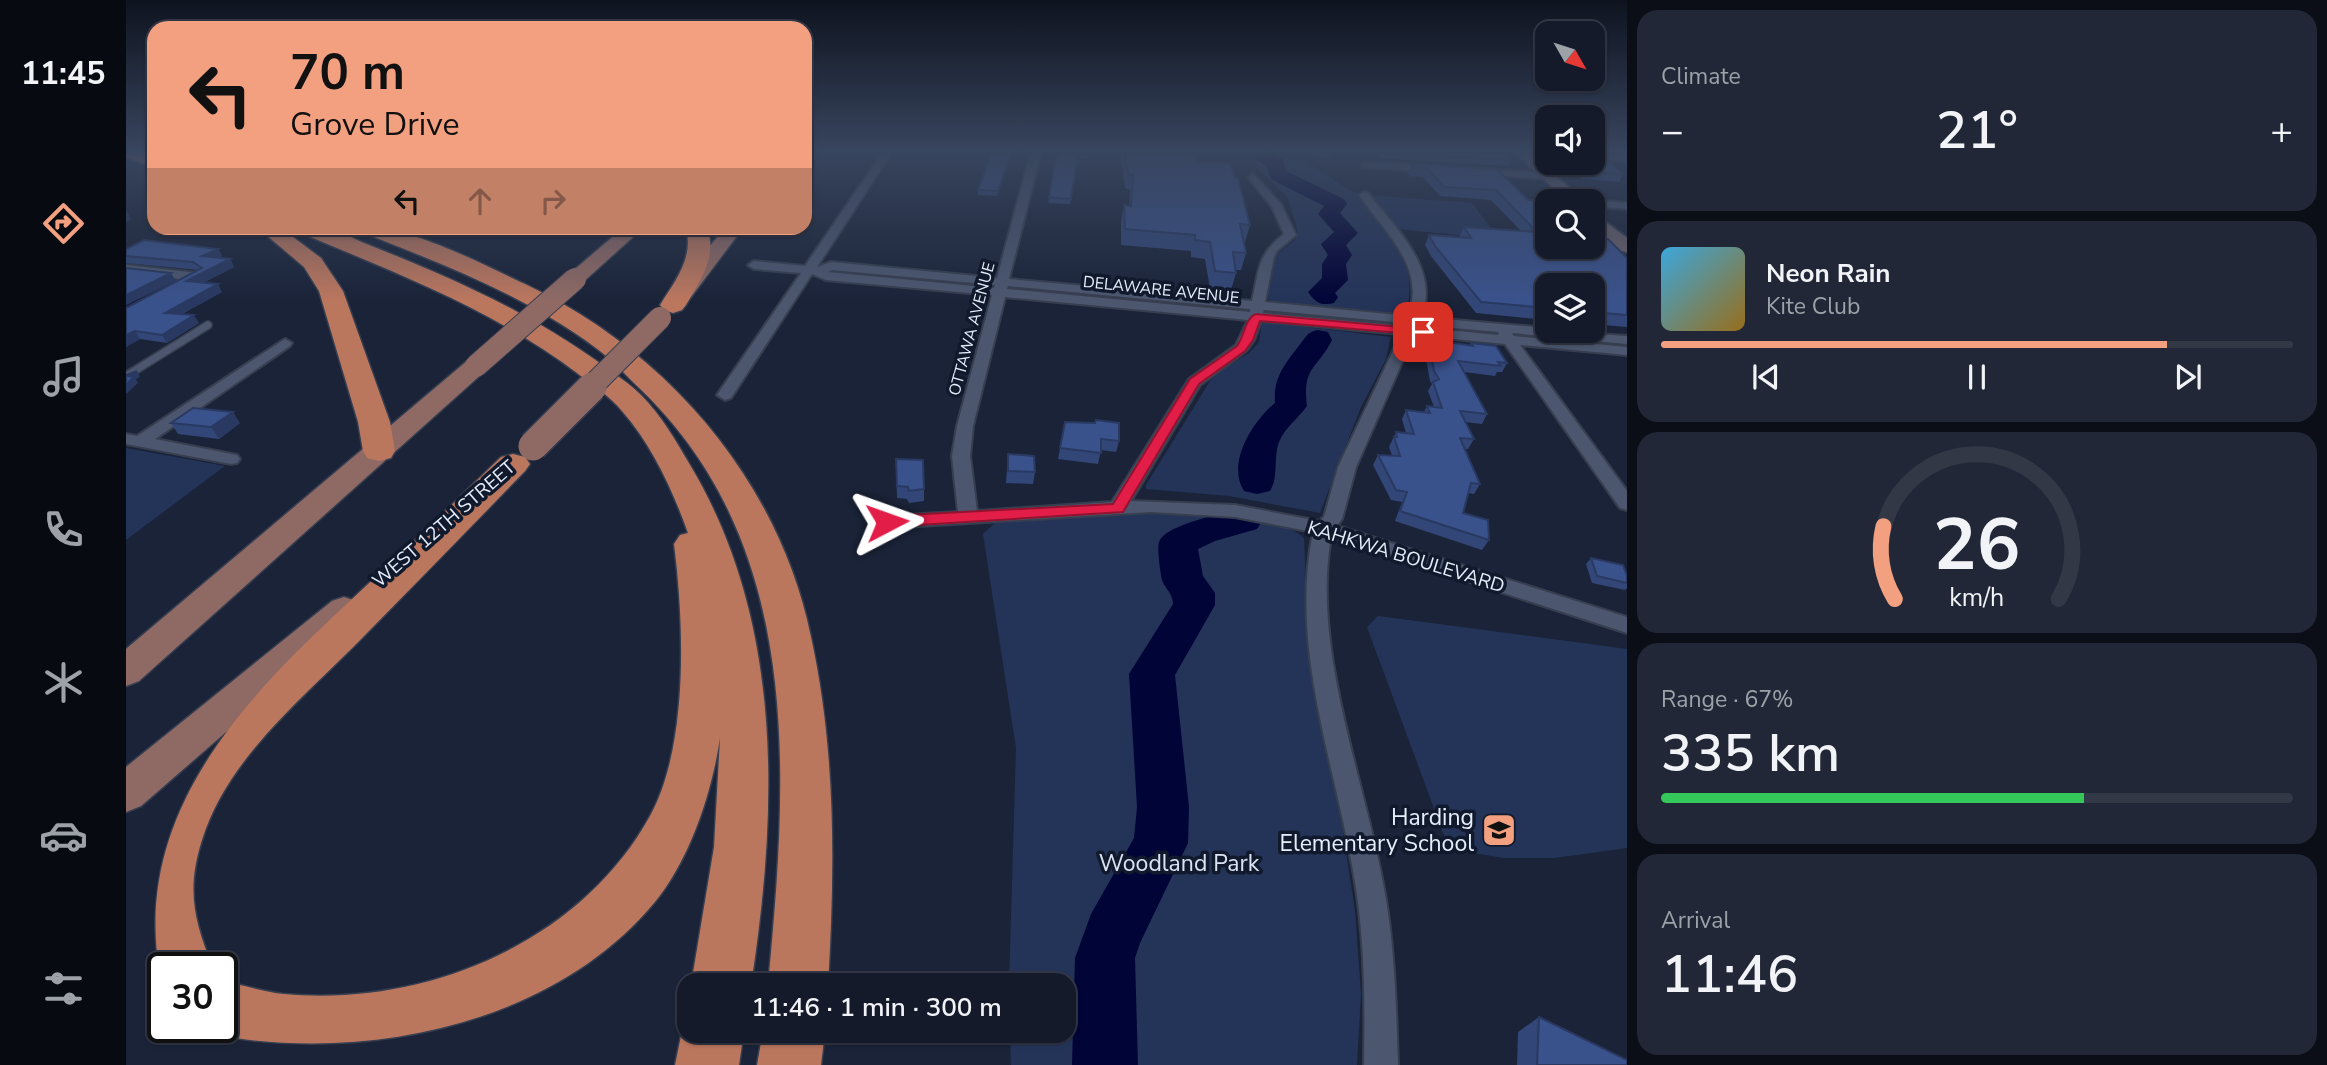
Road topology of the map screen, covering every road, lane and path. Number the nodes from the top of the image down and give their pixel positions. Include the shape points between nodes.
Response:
1 (857, 202) edge
2 (1023, 202) edge
3 (1273, 202) edge
4 (1370, 202) edge
5 (1605, 204) edge
6 (1627, 206) edge
7 (1605, 228) edge
8 (277, 235) edge
9 (325, 235) edge
10 (388, 235) edge
11 (626, 235) edge
12 (699, 235) edge
13 (728, 235) edge
14 (1627, 247) edge
15 (754, 265) dead end
16 (126, 269) edge
17 (814, 270) junction
18 (1002, 287) junction
19 (174, 289) edge
20 (666, 311) junction
21 (1257, 312) junction
22 (208, 324) dead end
23 (1410, 326) junction
24 (1505, 334) junction
25 (1627, 340) edge
26 (285, 343) dead end
27 (1627, 351) edge
28 (126, 376) edge
29 (725, 395) dead end
30 (648, 425) junction
31 (133, 441) edge
32 (379, 451) junction
33 (523, 455) junction
34 (231, 458) dead end
35 (1627, 504) edge
36 (1118, 508) junction
37 (968, 516) junction
38 (887, 522) dead end
39 (1323, 528) junction
40 (1627, 625) edge
41 (126, 671) edge
42 (126, 793) edge
43 (177, 952) edge
44 (723, 973) edge
45 (799, 973) edge
46 (238, 1020) edge
47 (711, 1043) edge
48 (792, 1043) edge
49 (707, 1065) edge
50 (789, 1065) edge
51 (1381, 1065) edge

1 - 17 street
2 - 18 street, OTTAWA AVENUE
3 - 21 street via 1290,235 1268,257
4 - 23 street via 1416,267 1421,289
5 - 6 street
7 - 14 main road
8 - 32 highway via 313,262 331,291 374,422
9 - 30 highway via 488,305 534,330 574,355 632,403
10 - 45 highway via 527,294 607,342 677,403 728,469 762,541 783,602 803,716 807,862
11 - 32 main road, bridge
12 - 20 highway via 700,253
13 - 20 main road, WEST 12TH STREET
15 - 17 street, DELAWARE AVENUE
16 - 19 street via 198,276
17 - 18 street, DELAWARE AVENUE via 827,276
17 - 29 street
18 - 21 street, DELAWARE AVENUE
18 - 37 street, OTTAWA AVENUE via 965,426 961,456
20 - 33 main road, WEST 12TH STREET, bridge
21 - 23 street, DELAWARE AVENUE
21 - 36 street via 1241,348 1194,382
22 - 28 lane
23 - 24 street, DELAWARE AVENUE
23 - 39 street via 1347,467 1333,519
24 - 25 street, DELAWARE AVENUE
24 - 27 street, DELAWARE AVENUE
24 - 35 street
26 - 31 street
30 - 44 highway via 682,475 708,530 731,608 742,685 744,826
30 - 46 highway via 692,542 703,645 697,735 688,776 682,802 654,860 578,946 501,998 454,1018 364,1041 280,1035
31 - 34 street
32 - 41 main road
33 - 42 main road, WEST 12TH STREET
33 - 43 highway via 248,727 205,778 177,834 168,866 168,929
36 - 37 street, KAHKWA BOULEVARD
36 - 39 street, KAHKWA BOULEVARD via 1235,511
37 - 38 street, KAHKWA BOULEVARD
39 - 40 street, KAHKWA BOULEVARD
39 - 51 street via 1315,598 1319,647 1371,894 1380,971
47 - 49 highway
48 - 50 highway

